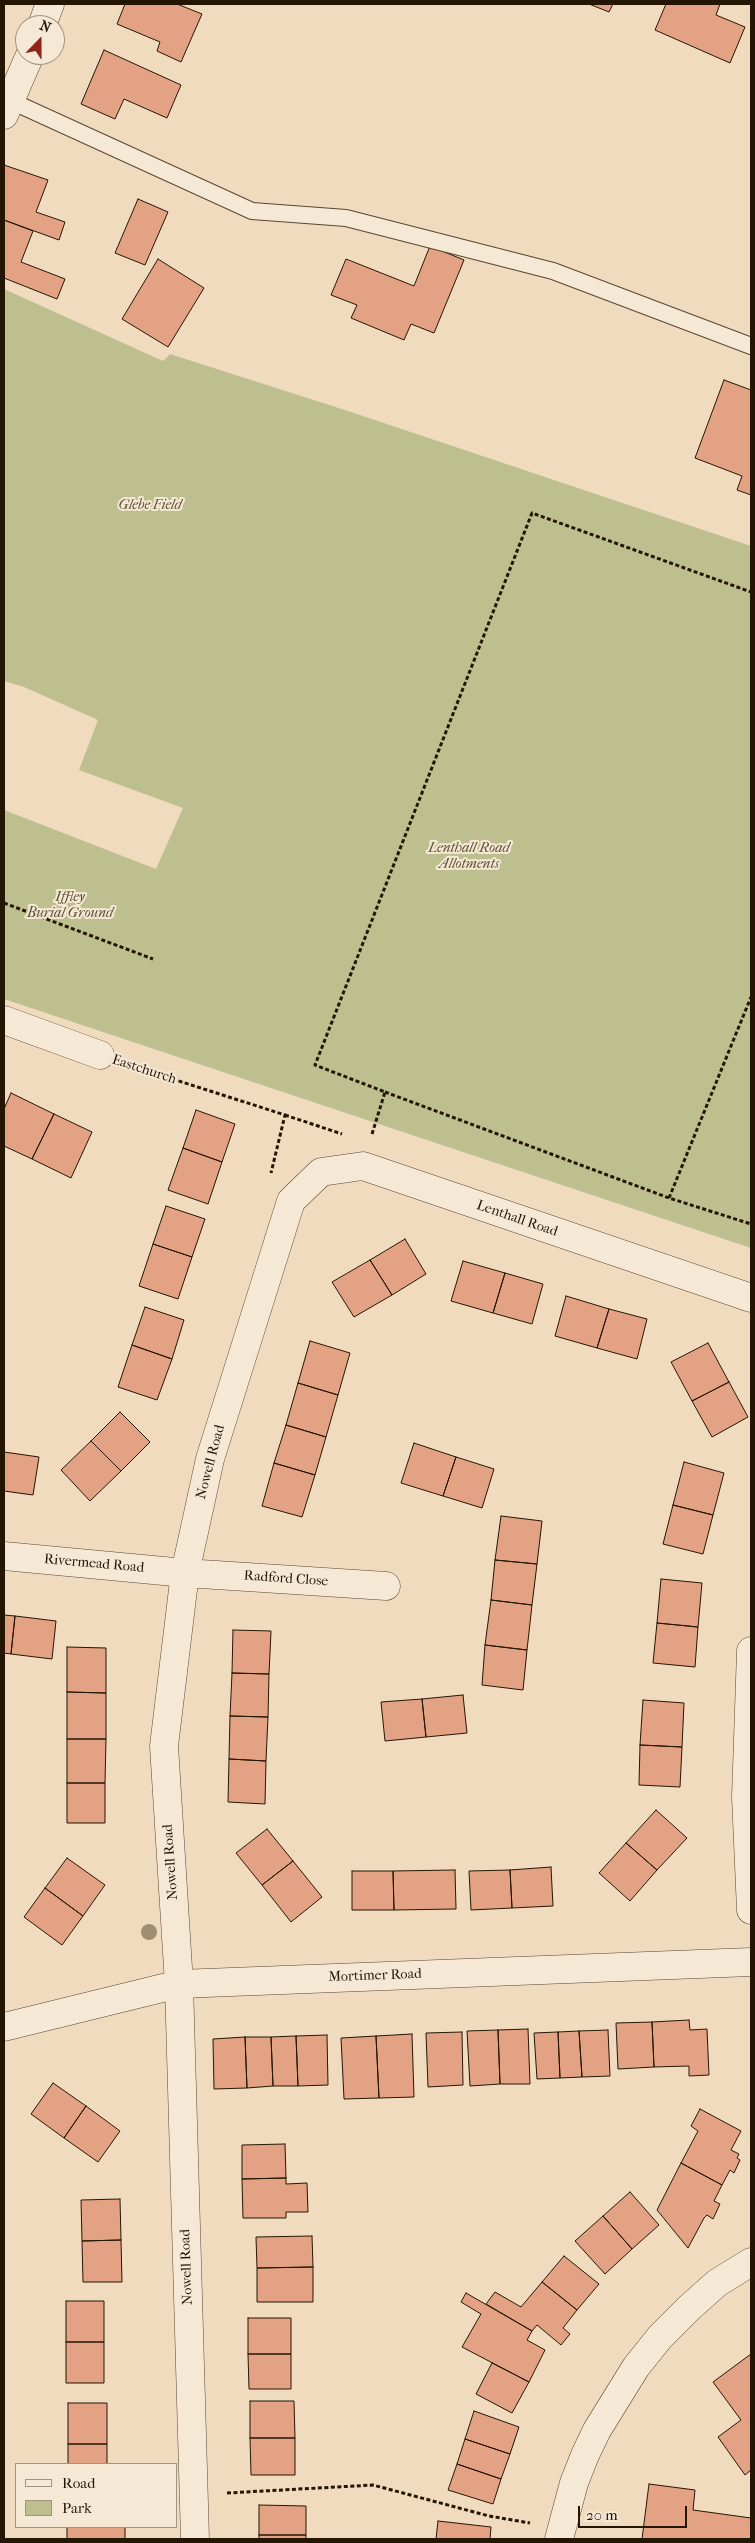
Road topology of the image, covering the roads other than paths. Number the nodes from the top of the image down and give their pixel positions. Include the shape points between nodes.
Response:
1 (26, 65) edge
2 (8, 108) edge
3 (751, 346) edge
4 (4, 1020) edge
5 (100, 1055) road end
6 (291, 1201) joint
7 (751, 1298) edge
8 (4, 1556) edge
9 (185, 1573) junction
10 (386, 1586) dead end
11 (751, 1651) edge
12 (751, 1910) edge
13 (751, 1962) edge
14 (179, 1984) junction
15 (4, 2027) edge
16 (751, 2262) edge
17 (559, 2534) edge
18 (195, 2539) edge

1 - 2 street
2 - 3 lane via 252,211 346,218 553,271
4 - 5 street, Eastchurch
6 - 7 street, Lenthall Road via 321,1172 363,1166
6 - 9 street, Nowell Road via 210,1459
8 - 9 street, Rivermead Road
9 - 10 street, Radford Close
9 - 14 street, Nowell Road via 164,1746
11 - 12 street via 746,1797
13 - 14 street, Mortimer Road
14 - 15 street, Mortimer Road
14 - 18 street, Nowell Road
16 - 17 street via 717,2283 689,2308 636,2367 597,2430 574,2483

